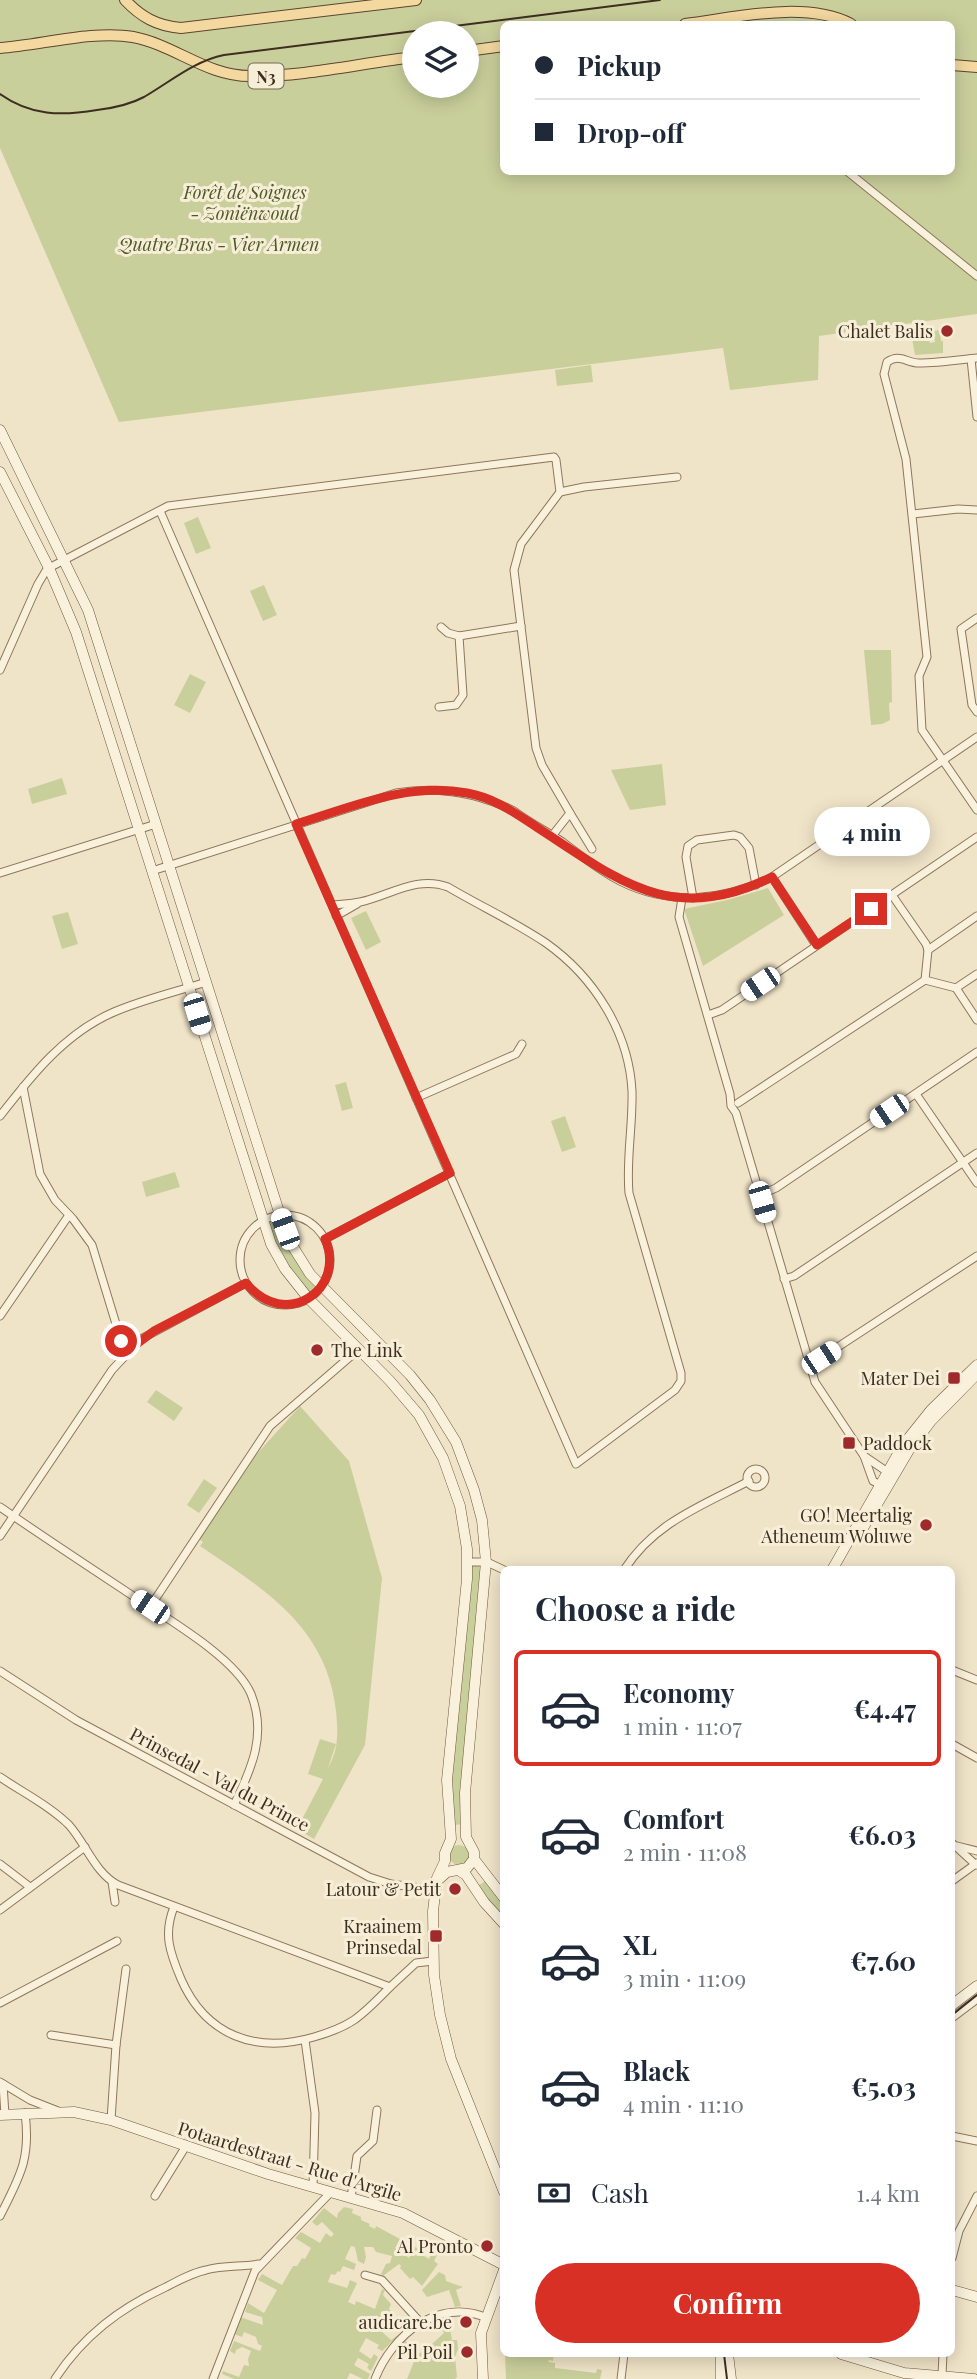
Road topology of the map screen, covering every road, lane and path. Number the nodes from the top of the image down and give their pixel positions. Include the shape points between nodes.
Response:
1 (125, 0) edge
2 (416, 0) edge
3 (710, 21) edge
4 (844, 21) edge
5 (500, 47) edge
6 (0, 48) edge
7 (479, 49) edge
8 (402, 59) edge
9 (955, 65) edge
10 (977, 67) edge
11 (852, 175) edge
12 (977, 276) edge
13 (974, 358) edge
14 (977, 417) edge
15 (0, 430) edge
16 (3, 442) edge
17 (0, 472) edge
18 (677, 477) dead end
19 (560, 492) junction
20 (977, 510) edge
21 (160, 511) junction
22 (913, 514) junction
23 (65, 559) junction
24 (49, 568) junction
25 (977, 618) edge
26 (521, 626) junction
27 (441, 627) dead end
28 (459, 636) junction
29 (0, 670) edge
30 (439, 707) dead end
31 (977, 712) edge
32 (977, 737) edge
33 (944, 760) junction
34 (977, 810) edge
35 (570, 813) junction
36 (156, 824) junction
37 (296, 824) junction
38 (139, 829) junction
39 (552, 836) junction
40 (977, 837) edge
41 (593, 849) dead end
42 (169, 865) junction
43 (152, 871) junction
44 (0, 873) edge
45 (772, 877) junction
46 (756, 885) junction
47 (892, 895) junction
48 (682, 898) junction
49 (693, 898) junction
50 (360, 902) junction
51 (331, 905) junction
52 (336, 916) junction
53 (977, 916) edge
54 (817, 945) junction
55 (928, 950) junction
56 (977, 974) edge
57 (925, 979) junction
58 (206, 982) junction
59 (188, 988) junction
60 (956, 988) junction
61 (708, 1015) junction
62 (977, 1020) edge
63 (522, 1044) dead end
64 (977, 1052) edge
65 (23, 1087) junction
66 (730, 1094) junction
67 (916, 1094) junction
68 (416, 1098) junction
69 (738, 1104) junction
70 (736, 1113) junction
71 (0, 1116) edge
72 (977, 1153) edge
73 (963, 1163) junction
74 (450, 1173) junction
75 (977, 1183) edge
76 (760, 1195) junction
77 (69, 1214) junction
78 (280, 1215) junction
79 (263, 1222) junction
80 (325, 1239) junction
81 (977, 1256) edge
82 (784, 1279) junction
83 (246, 1283) junction
84 (322, 1286) junction
85 (307, 1298) junction
86 (0, 1316) edge
87 (373, 1337) junction
88 (130, 1349) junction
89 (359, 1349) junction
90 (808, 1363) junction
91 (977, 1366) edge
92 (977, 1374) edge
93 (864, 1456) junction
94 (748, 1481) dead end
95 (886, 1481) junction
96 (0, 1507) edge
97 (13, 1516) junction
98 (0, 1536) edge
99 (467, 1562) junction
100 (485, 1562) junction
101 (626, 1566) edge
102 (834, 1566) edge
103 (842, 1566) edge
104 (500, 1568) edge
105 (150, 1607) junction
106 (0, 1671) edge
107 (955, 1671) edge
108 (977, 1679) edge
109 (955, 1746) edge
110 (977, 1758) edge
111 (0, 1777) edge
112 (234, 1805) junction
113 (468, 1843) junction
114 (450, 1844) junction
115 (955, 1844) edge
116 (955, 1845) edge
117 (85, 1847) junction
118 (977, 1851) edge
119 (474, 1859) junction
120 (445, 1861) junction
121 (0, 1864) edge
122 (976, 1864) edge
123 (457, 1870) junction
124 (955, 1879) edge
125 (111, 1882) junction
126 (30, 1887) junction
127 (435, 1890) junction
128 (500, 1893) edge
129 (115, 1902) dead end
130 (174, 1907) junction
131 (0, 1910) edge
132 (500, 1920) edge
133 (117, 1941) dead end
134 (433, 1961) junction
135 (126, 1969) dead end
136 (977, 1986) edge
137 (390, 1987) junction
138 (977, 1998) edge
139 (0, 2003) edge
140 (955, 2003) edge
141 (955, 2016) edge
142 (51, 2035) dead end
143 (304, 2040) junction
144 (116, 2045) junction
145 (1, 2083) edge
146 (377, 2110) dead end
147 (58, 2111) junction
148 (25, 2113) junction
149 (2, 2115) edge
150 (111, 2120) junction
151 (955, 2137) edge
152 (977, 2141) edge
153 (186, 2146) junction
154 (500, 2182) edge
155 (313, 2188) junction
156 (331, 2192) junction
157 (155, 2196) dead end
158 (977, 2196) edge
159 (351, 2198) junction
160 (0, 2216) edge
161 (955, 2246) edge
162 (260, 2264) junction
163 (500, 2265) edge
164 (365, 2275) dead end
165 (500, 2278) edge
166 (955, 2291) edge
167 (977, 2297) edge
168 (486, 2318) junction
169 (421, 2323) junction
170 (624, 2357) edge
171 (721, 2357) edge
172 (728, 2357) edge
173 (854, 2357) edge
174 (943, 2357) edge
175 (942, 2375) junction
176 (930, 2377) edge
177 (55, 2379) edge
178 (213, 2379) edge
179 (375, 2379) edge
180 (483, 2379) edge
181 (621, 2379) edge
182 (721, 2379) edge
183 (731, 2379) edge
184 (974, 2379) edge

1 - 2 main road via 154,23 175,28
3 - 4 main road via 792,11
5 - 7 main road
6 - 8 main road, N3 via 124,36 157,44 208,68 248,76
9 - 10 main road
11 - 12 street
13 - 14 street
13 - 22 street via 919,363 898,357 885,366
15 - 16 street
16 - 23 street
17 - 24 street
18 - 19 street
19 - 21 street via 554,457 168,506
19 - 26 street via 516,557
20 - 22 street
21 - 23 street
21 - 37 street
22 - 33 street via 927,657 919,680 922,730
23 - 24 street
23 - 36 street via 88,610
24 - 29 street
24 - 38 street via 76,632
25 - 31 street via 961,629 972,705
26 - 28 street
26 - 35 street via 536,748
27 - 28 street
28 - 30 street via 463,695 456,705
32 - 33 street
33 - 34 street
33 - 45 street
35 - 39 street
35 - 41 street
36 - 38 street
36 - 42 street
37 - 39 street via 396,793 437,789 498,803
37 - 42 street
37 - 51 street
38 - 43 street
38 - 44 street
39 - 48 street via 622,882
40 - 47 street
42 - 43 street
42 - 58 street
43 - 59 street
45 - 46 street
45 - 54 street
46 - 49 street via 727,895
46 - 49 street via 744,839 734,835 697,840 687,851
47 - 54 street
47 - 55 street
48 - 49 street
48 - 61 street via 679,917
50 - 51 street
50 - 52 street
50 - 74 street via 422,883 447,887 546,944 600,997 615,1023 632,1092 629,1193 681,1381 576,1464
51 - 52 street
52 - 68 street
53 - 55 street
54 - 61 street
55 - 57 street
56 - 60 street
57 - 60 street
57 - 69 street
58 - 59 street
58 - 78 street
59 - 65 street via 114,1012 83,1029
59 - 79 street
60 - 62 street
61 - 66 street
63 - 68 street via 516,1054
64 - 67 street
65 - 71 street
65 - 77 street via 40,1174
66 - 69 street
66 - 70 street
67 - 73 street
67 - 76 street
68 - 74 street
69 - 70 street
70 - 76 street
72 - 73 street
73 - 75 street
73 - 82 street
74 - 80 street
76 - 82 street
77 - 86 street
77 - 88 street via 92,1245 120,1337
78 - 79 street
78 - 80 street via 307,1221
78 - 84 street via 298,1256
79 - 83 street via 242,1246
79 - 85 street via 277,1257
80 - 84 street via 330,1258
81 - 90 street
82 - 90 street
83 - 85 street via 256,1295 279,1305 294,1305
83 - 88 street via 154,1331
84 - 85 street
84 - 87 street
85 - 89 street
87 - 89 street
87 - 100 street via 430,1400 456,1442 479,1508
88 - 97 street
89 - 99 street via 409,1402 435,1441 457,1497
89 - 105 street via 270,1426
90 - 93 street via 818,1389
91 - 95 street via 903,1445
92 - 95 street via 932,1421
93 - 95 street
93 - 95 street via 873,1481
94 - 101 street via 665,1525
95 - 102 street
95 - 103 street
96 - 97 street
97 - 98 street
97 - 105 street
99 - 100 street
99 - 114 street via 447,1780
100 - 104 street
100 - 113 street via 466,1793
105 - 112 street via 225,1661 251,1694 257,1715 257,1750
106 - 112 street, Prinsedal - Val du Prince via 76,1720
107 - 108 street
109 - 110 street
111 - 117 street via 62,1819
112 - 127 street, Prinsedal - Val du Prince via 376,1880
113 - 114 street
113 - 119 street
114 - 120 street
115 - 118 street
116 - 122 street
117 - 125 street
117 - 126 street
119 - 123 street via 467,1868
119 - 128 street
120 - 123 street
120 - 127 street
121 - 126 street
122 - 124 street
123 - 127 street via 442,1875
123 - 132 street via 466,1875
125 - 129 street
125 - 130 street
126 - 131 street
127 - 134 street
130 - 137 street
130 - 143 street via 167,1929 169,1948 183,1984 208,2018 248,2041
133 - 139 street
134 - 137 street via 416,1963
134 - 154 street via 451,2059
135 - 144 street
136 - 140 street
137 - 143 street via 353,2020
138 - 141 street
142 - 144 street
143 - 155 street via 316,2113
144 - 150 street
145 - 147 street
145 - 149 street
146 - 159 street via 373,2141 356,2158
147 - 148 street, Potaardestraat - Rue d'Argile
147 - 150 street, Potaardestraat - Rue d'Argile
148 - 149 street, Potaardestraat - Rue d'Argile
148 - 160 street via 26,2157
150 - 153 street, Potaardestraat - Rue d'Argile
151 - 152 street
153 - 155 street, Potaardestraat - Rue d'Argile
153 - 157 street
155 - 156 street, Potaardestraat - Rue d'Argile
156 - 159 street, Potaardestraat - Rue d'Argile
156 - 162 street
158 - 161 street
159 - 163 street, Potaardestraat - Rue d'Argile via 414,2218
162 - 177 street via 203,2270 129,2305 92,2334
162 - 178 street
164 - 169 street via 382,2280
165 - 168 street
166 - 167 street
168 - 169 street via 464,2311
168 - 180 street via 481,2333
169 - 179 street via 394,2346
170 - 181 street
171 - 182 street
172 - 183 street
173 - 176 street
174 - 175 street
175 - 176 street
175 - 184 street

